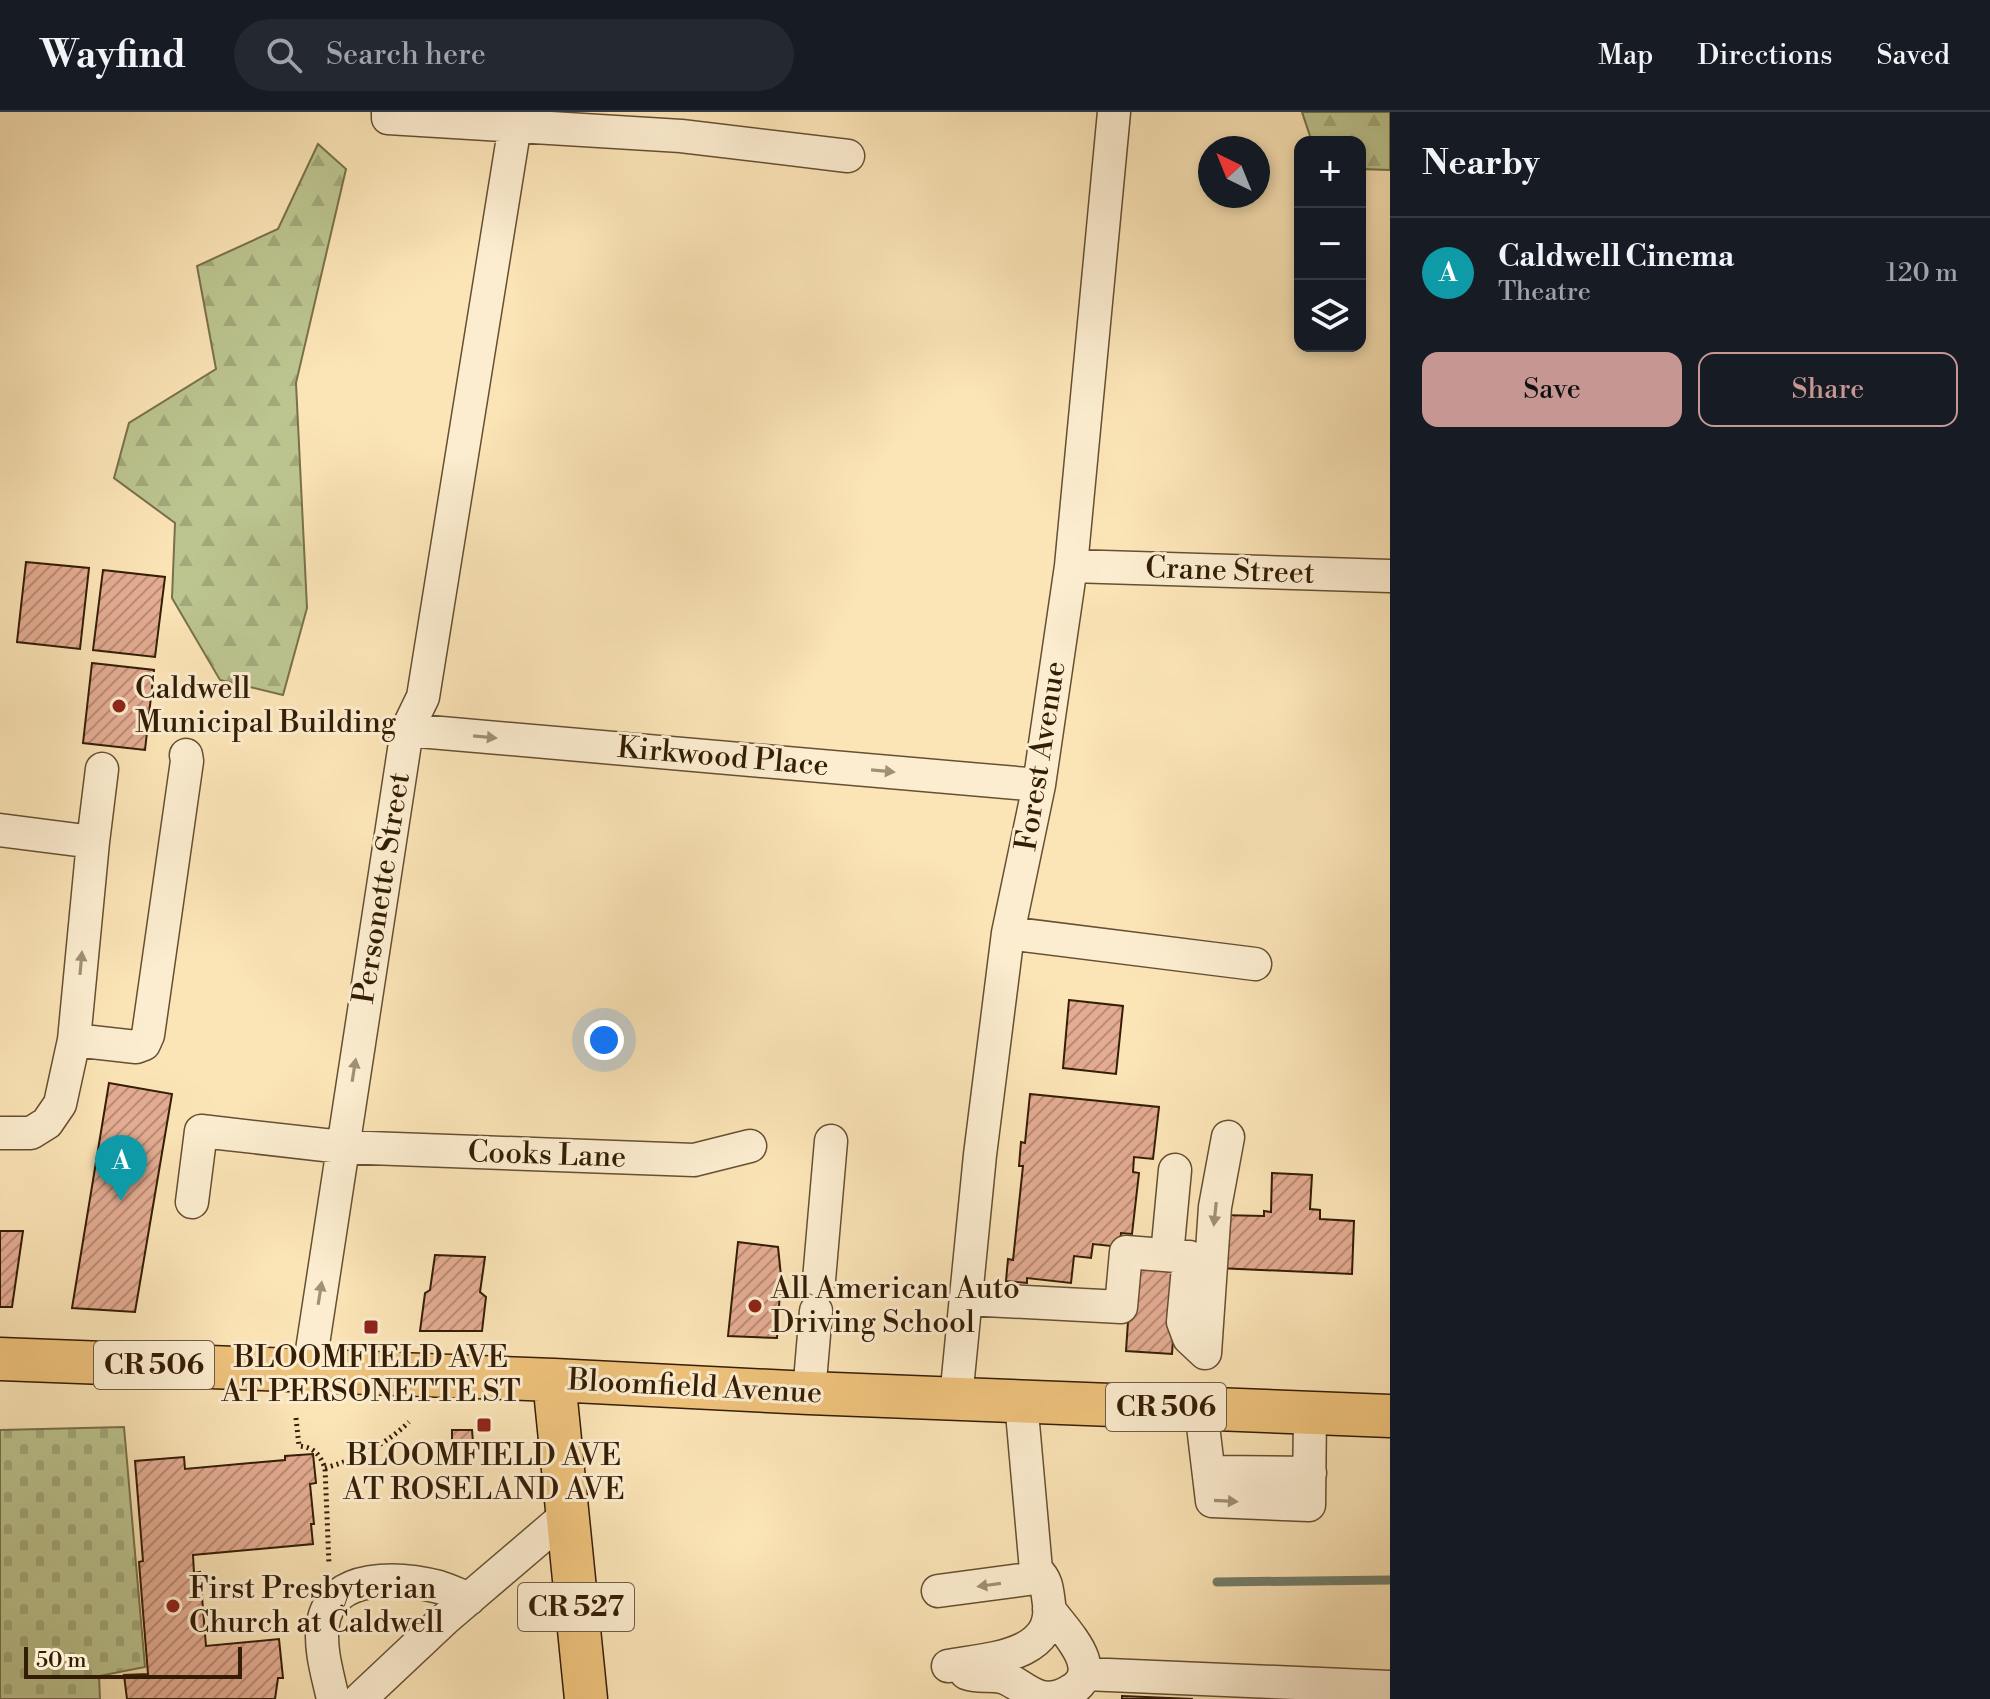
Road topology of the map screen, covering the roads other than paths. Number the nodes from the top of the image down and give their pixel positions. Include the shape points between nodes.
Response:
1 (388, 112) edge
2 (1114, 112) edge
3 (682, 124) edge
4 (515, 125) junction
5 (848, 156) dead end
6 (1071, 566) junction
7 (1390, 576) edge
8 (407, 730) junction
9 (186, 755) dead end
10 (102, 769) dead end
11 (1039, 785) junction
12 (0, 830) edge
13 (93, 842) junction
14 (1008, 933) junction
15 (1255, 964) dead end
16 (74, 1040) junction
17 (0, 1133) edge
18 (1228, 1137) dead end
19 (831, 1141) dead end
20 (750, 1146) dead end
21 (342, 1147) junction
22 (1175, 1170) dead end
23 (192, 1202) dead end
24 (1167, 1255) junction
25 (966, 1299) junction
26 (0, 1359) edge
27 (309, 1370) junction
28 (554, 1380) junction
29 (809, 1393) junction
30 (956, 1398) junction
31 (1021, 1401) junction
32 (1201, 1409) junction
33 (1310, 1412) junction
34 (1390, 1416) edge
35 (568, 1514) junction
36 (1036, 1570) junction
37 (938, 1591) dead end
38 (469, 1599) junction
39 (1049, 1609) junction
40 (1085, 1674) junction
41 (1375, 1691) edge
42 (378, 1693) edge
43 (333, 1699) edge
44 (586, 1699) edge

1 - 4 street via 388,118
2 - 6 street, Forest Avenue
3 - 4 street
3 - 5 street
4 - 8 street, Personette Street via 423,697
6 - 7 street, Crane Street
6 - 11 street, Forest Avenue
8 -> 11 street, Kirkwood Place
21 -> 8 street, Personette Street
9 - 16 street via 148,1035 136,1047
10 - 13 street
11 - 14 street, Forest Avenue
12 - 13 street
16 -> 13 street
14 - 15 street
14 - 25 street, Forest Avenue
16 - 17 street via 60,1104 47,1123 31,1133
18 -> 24 street via 1215,1207 1205,1353 1189,1338 1183,1322 1189,1257
19 - 29 street
20 - 21 street, Cooks Lane via 694,1160
21 - 23 street, Cooks Lane via 201,1131
27 -> 21 street, Personette Street
22 - 24 street
24 - 25 street via 1126,1252 1121,1307
25 - 30 street, Forest Avenue
26 - 27 main road, Bloomfield Avenue / CR 506
27 - 28 main road, Bloomfield Avenue / CR 506
28 - 29 main road, Bloomfield Avenue / CR 506
28 - 35 main road, CR 527
29 - 30 main road, Bloomfield Avenue / CR 506
30 - 31 main road, Bloomfield Avenue / CR 506
31 - 32 main road, Bloomfield Avenue / CR 506
31 - 36 street
32 - 33 main road, Bloomfield Avenue / CR 506
32 -> 33 street via 1212,1501 1309,1505
33 - 34 main road, Bloomfield Avenue / CR 506
35 - 38 street
35 - 44 main road, CR 527
36 -> 37 street via 1028,1579
36 - 39 street via 1044,1578
38 - 42 street
38 - 43 street via 439,1587 383,1580 343,1590 330,1604 323,1624
39 - 40 street via 1082,1655
39 - 40 street via 1041,1635 1019,1652 948,1666 973,1676 1011,1680 1045,1698 1069,1692
40 - 41 street

